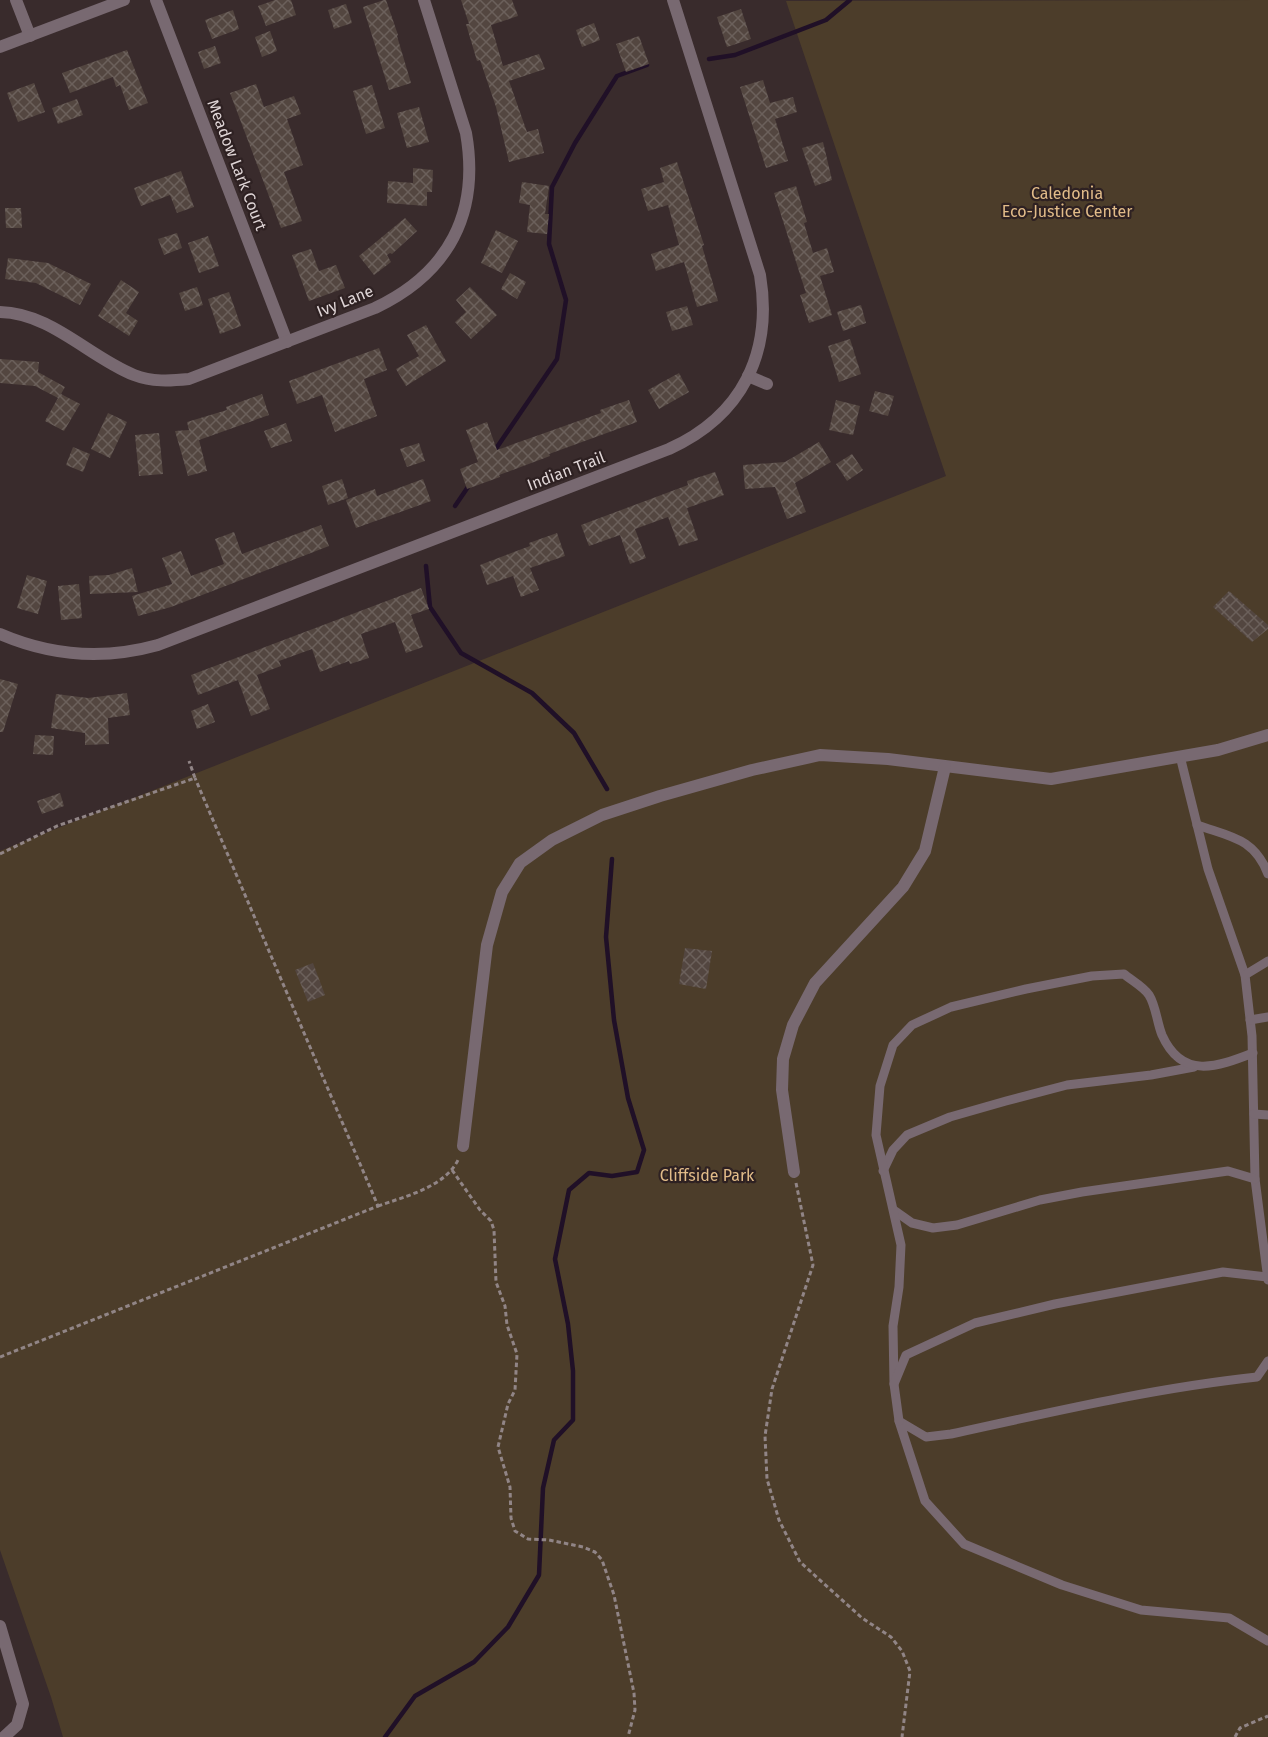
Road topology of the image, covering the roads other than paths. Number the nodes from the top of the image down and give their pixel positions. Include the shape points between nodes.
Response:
1 (16, 0) edge
2 (124, 0) edge
3 (156, 0) edge
4 (424, 0) edge
5 (673, 0) edge
6 (30, 36) junction
7 (0, 47) edge
8 (0, 312) edge
9 (287, 342) junction
10 (748, 376) junction
11 (767, 384) dead end
12 (0, 634) edge
13 (1268, 735) edge
14 (1180, 756) junction
15 (945, 767) junction
16 (1197, 825) junction
17 (1268, 874) edge
18 (1268, 961) edge
19 (1245, 975) junction
20 (1268, 1017) edge
21 (1250, 1020) junction
22 (1253, 1053) junction
23 (1194, 1067) junction
24 (1254, 1114) junction
25 (1268, 1115) edge
26 (463, 1146) road end
27 (883, 1171) junction
28 (794, 1172) road end
29 (1255, 1179) junction
30 (895, 1211) junction
31 (1264, 1222) edge
32 (1268, 1279) edge
33 (1268, 1361) edge
34 (894, 1384) junction
35 (899, 1422) junction
36 (0, 1626) edge
37 (1268, 1641) edge
38 (4, 1737) edge

1 - 6 street
2 - 6 street
3 - 9 street, Meadow Lark Court
4 - 9 street, Ivy Lane via 470,155 469,188 458,228 434,267 395,298
5 - 10 street, Indian Trail via 759,275 764,321
6 - 7 street
8 - 9 street, Ivy Lane via 46,324 118,368 154,380 189,379
10 - 11 street
10 - 12 street, Indian Trail via 723,413 683,443 158,645 106,655 75,654 17,642
13 - 14 street
14 - 15 street via 1051,779
14 - 16 lane
15 - 26 street via 820,755 752,770 602,815 552,840 520,863 502,892 487,945
15 - 28 street via 925,851 903,887 815,982 793,1024 783,1059 782,1090
16 - 17 lane via 1243,841 1262,859
16 - 19 lane
18 - 19 lane
19 - 21 lane
20 - 21 lane
21 - 22 lane
22 - 23 lane via 1221,1066
22 - 24 lane
23 - 27 lane via 1067,1085 950,1117 908,1135 893,1150
23 - 27 lane via 1175,1054 1162,1036 1149,994 1124,974 1026,988 951,1007 912,1025 893,1045 880,1086 876,1135
24 - 25 lane
24 - 29 lane
27 - 30 lane
29 - 30 lane via 1228,1171 1082,1192 1040,1200 957,1226 933,1228 912,1222
29 - 31 lane
30 - 34 lane via 901,1245 893,1326
31 - 32 lane
32 - 34 lane via 1223,1272 975,1323 906,1355
33 - 35 lane via 1257,1377 1116,1398 951,1434 926,1437
34 - 35 lane
35 - 37 lane via 925,1501 964,1544 1062,1585 1141,1610 1229,1618
36 - 38 street via 23,1704 17,1725

